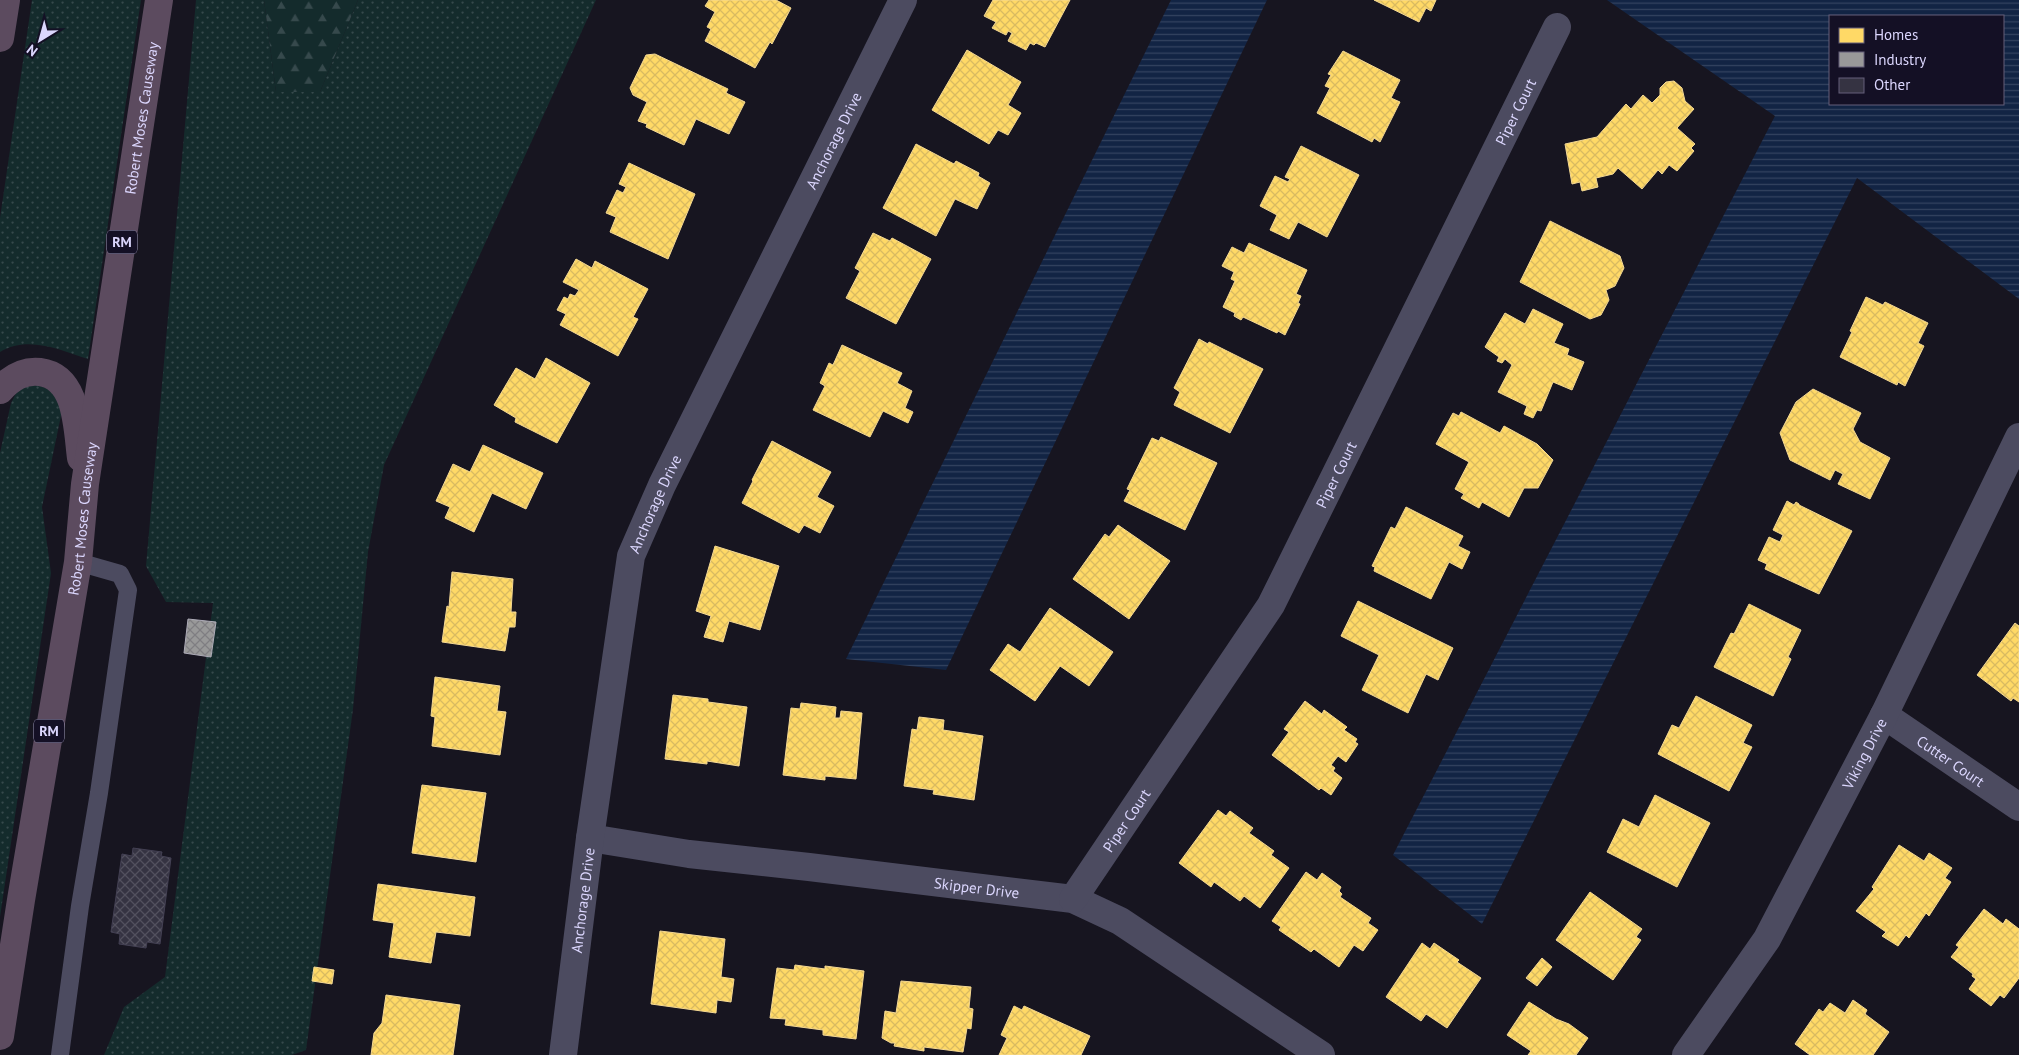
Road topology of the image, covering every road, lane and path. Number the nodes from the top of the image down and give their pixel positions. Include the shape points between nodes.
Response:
1 (6, 0) edge
2 (159, 0) edge
3 (903, 0) edge
4 (1557, 27) dead end
5 (0, 38) edge
6 (0, 390) edge
7 (2019, 437) edge
8 (85, 484) junction
9 (78, 562) junction
10 (1884, 715) junction
11 (2019, 807) edge
12 (590, 838) junction
13 (1072, 899) junction
14 (2, 1009) edge
15 (0, 1036) edge
16 (60, 1055) edge
17 (563, 1055) edge
18 (1321, 1055) edge
19 (1686, 1055) edge

1 - 5 highway
2 - 8 highway, Robert Moses Causeway / RM
3 - 12 street, Anchorage Drive via 662,485 631,556
4 - 13 street, Piper Court via 1271,605
6 - 8 highway via 24,372 47,373 66,387 74,409
7 - 10 street, Viking Drive
8 - 9 highway, Robert Moses Causeway / RM
9 - 14 highway, Robert Moses Causeway / RM
9 - 16 lane via 120,574 128,590
10 - 11 street, Cutter Court
10 - 19 street, Viking Drive via 1767,939
12 - 13 street, Skipper Drive via 689,854
12 - 17 street, Anchorage Drive
13 - 18 street, Skipper Drive via 1120,921
14 - 15 highway, Robert Moses Causeway / RM

